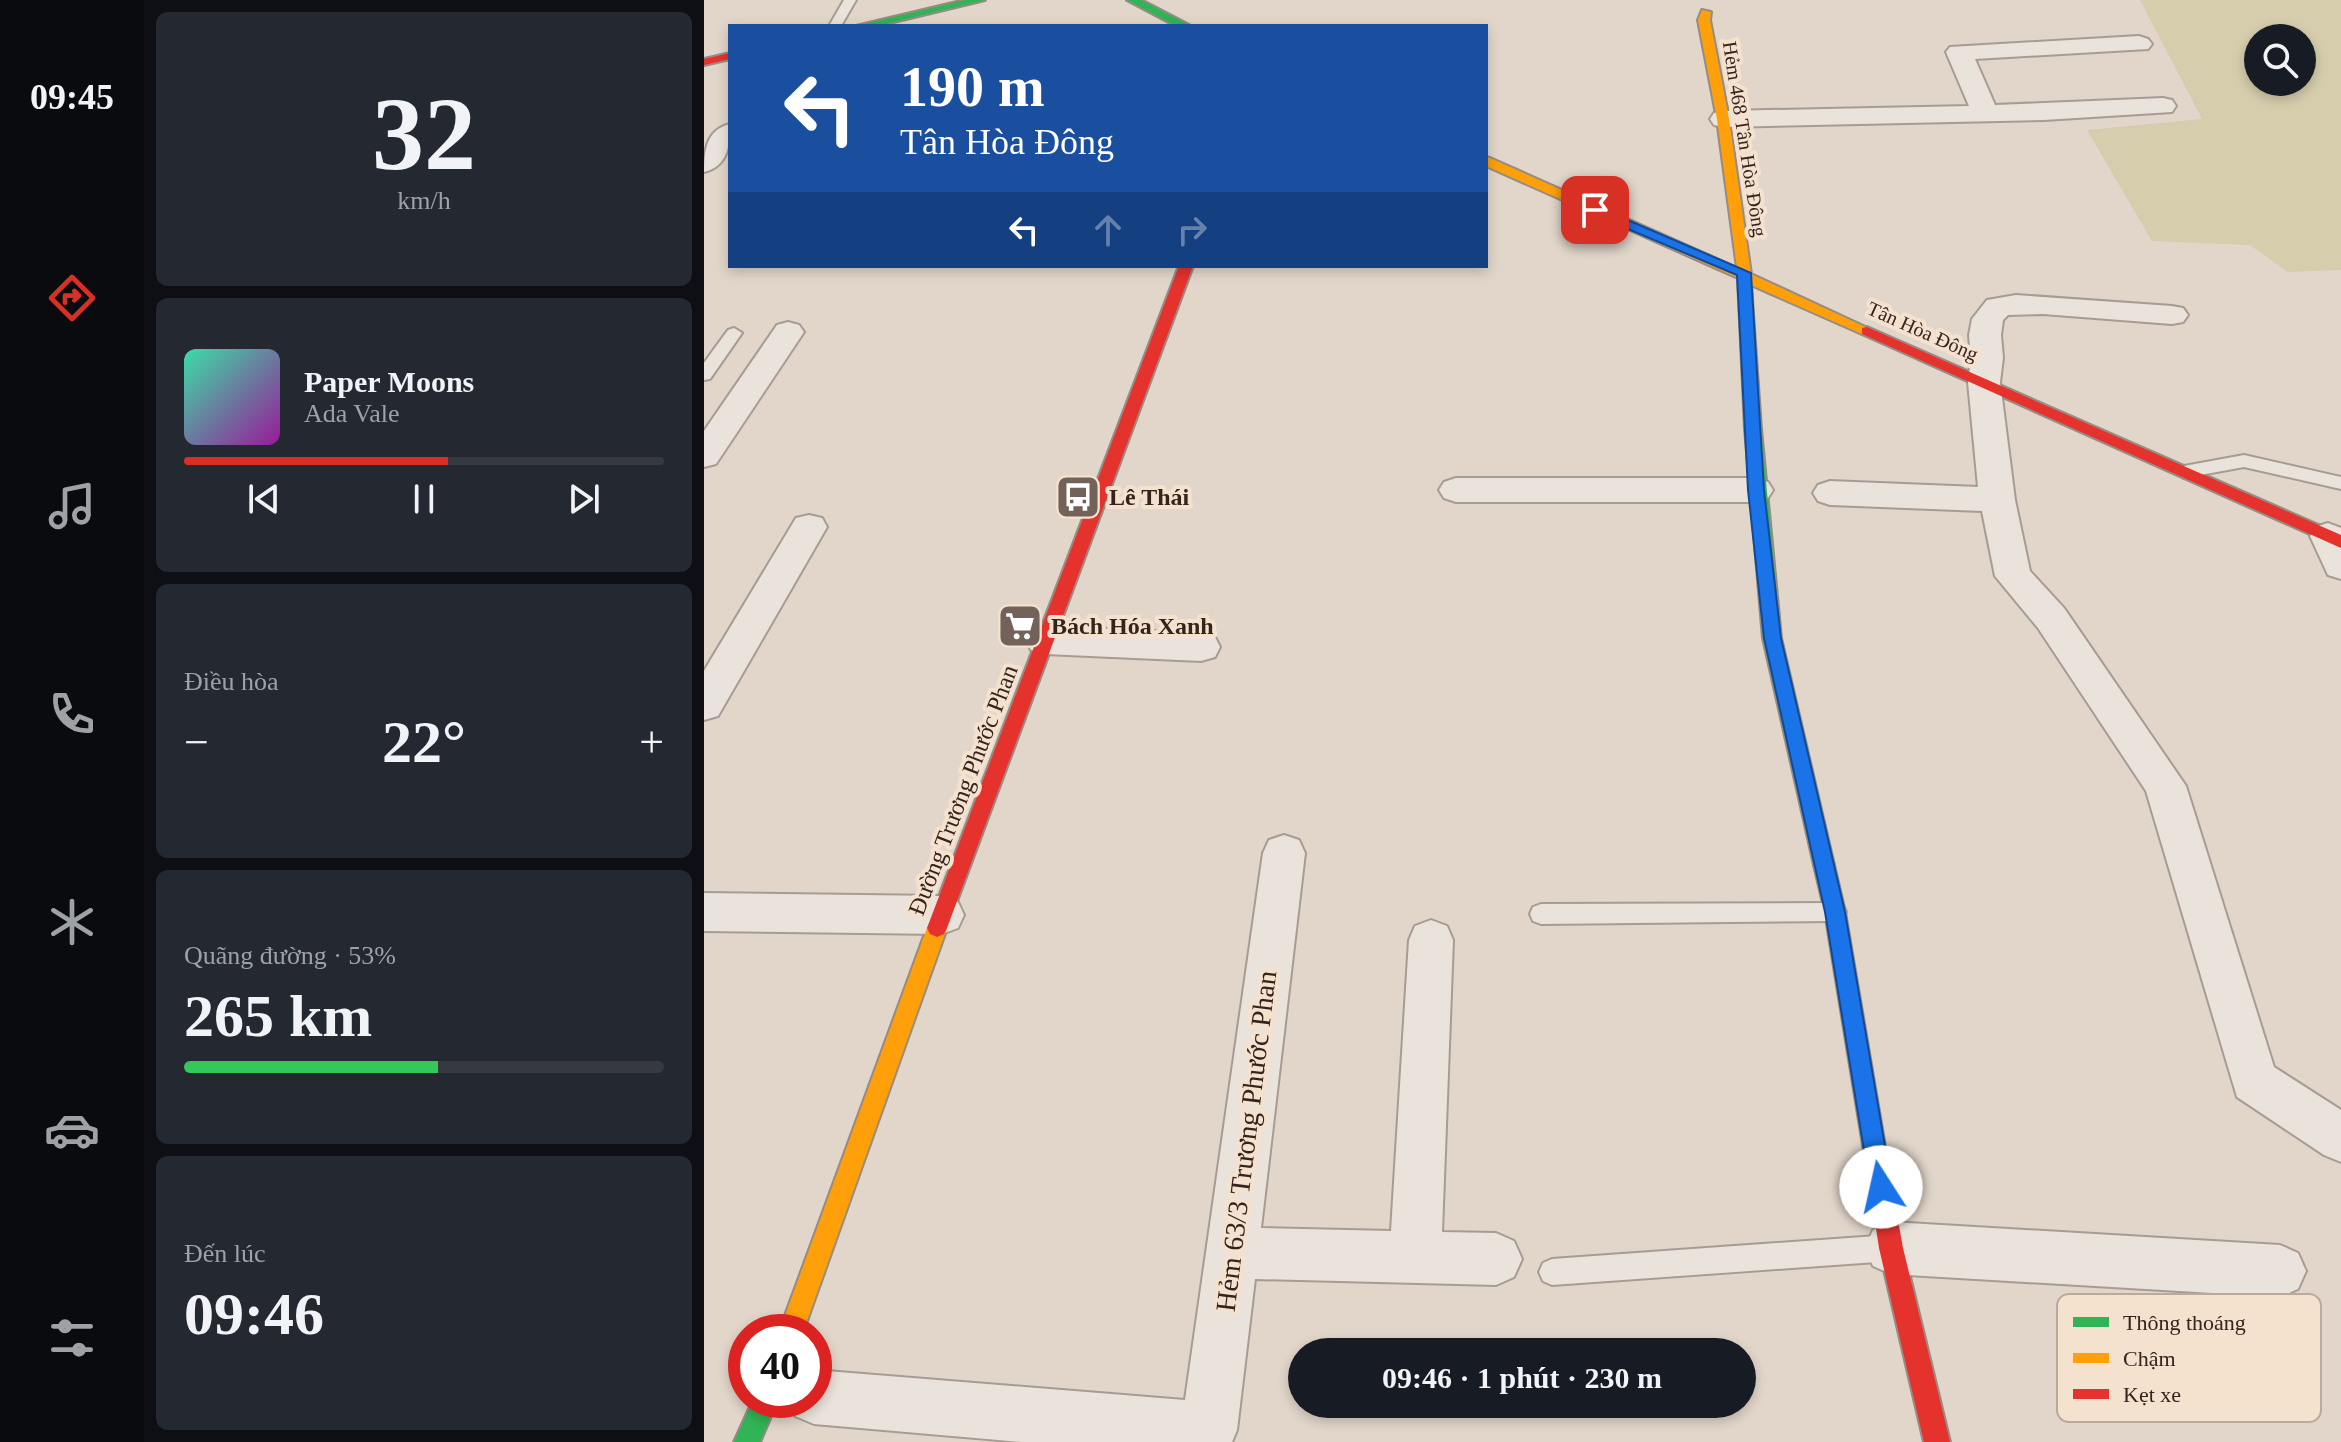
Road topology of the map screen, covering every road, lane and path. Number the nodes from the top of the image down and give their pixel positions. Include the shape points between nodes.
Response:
1 (850, 0) edge
2 (980, 0) edge
3 (1132, 0) edge
4 (1705, 6) edge
5 (836, 24) edge
6 (871, 24) edge
7 (1181, 24) edge
8 (2139, 44) dead end
9 (728, 56) edge
10 (704, 62) edge
11 (2163, 106) dead end
12 (1985, 112) junction
13 (1723, 119) junction
14 (728, 134) edge
15 (1488, 162) edge
16 (704, 164) edge
17 (1185, 268) edge
18 (1744, 273) junction
19 (2172, 315) dead end
20 (788, 332) dead end
21 (734, 333) dead end
22 (704, 375) edge
23 (1984, 382) junction
24 (704, 456) edge
25 (2184, 472) junction
26 (2341, 483) edge
27 (1456, 490) dead end
28 (1756, 490) junction
29 (1830, 493) dead end
30 (1997, 500) junction
31 (809, 527) dead end
32 (2337, 548) edge
33 (1045, 640) junction
34 (1201, 647) dead end
35 (704, 705) edge
36 (1284, 853) dead end
37 (704, 912) edge
38 (1835, 912) junction
39 (1541, 914) dead end
40 (942, 915) junction
41 (1431, 940) dead end
42 (2341, 1138) edge
43 (1891, 1248) junction
44 (1232, 1253) junction
45 (1415, 1255) junction
46 (1496, 1259) dead end
47 (2280, 1271) dead end
48 (1552, 1272) dead end
49 (798, 1314) edge
50 (832, 1399) edge
51 (758, 1418) edge
52 (1208, 1436) edge
53 (747, 1442) edge
54 (1937, 1442) edge

1 - 5 lane
2 - 6 street
3 - 7 street
4 - 13 street, Hẻm 468 Tân Hòa Đông
8 - 12 street via 1959,52
9 - 10 street
11 - 12 street
12 - 13 street
13 - 18 street, Hẻm 468 Tân Hòa Đông
14 - 16 street
15 - 18 street, Tân Hòa Đông
17 - 33 street, Đường Trương Phước Phan
18 - 23 street, Tân Hòa Đông
18 - 28 street, Hẻm 468 Tân Hòa Đông
19 - 23 street via 2043,305 1998,307 1986,327
20 - 24 street
21 - 22 lane
23 - 25 street, Tân Hòa Đông
23 - 30 street
25 - 26 lane via 2244,461
25 - 32 street, Tân Hòa Đông
27 - 28 street
28 - 38 street, Hẻm 468 Tân Hòa Đông via 1772,638
29 - 30 street
30 - 42 street via 2013,576 2051,618 2165,786 2254,1081
31 - 35 street
33 - 34 street
33 - 40 street, Đường Trương Phước Phan
36 - 44 street, Hẻm 63/3 Trương Phước Phan
37 - 40 street
38 - 39 lane
38 - 43 street, Hẻm 468 Tân Hòa Đông
40 - 49 street, Đường Trương Phước Phan
41 - 45 street
43 - 47 street
43 - 48 lane
43 - 54 street, Hẻm 468 Tân Hòa Đông
44 - 45 street
44 - 52 street, Hẻm 63/3 Trương Phước Phan
45 - 46 street
50 - 52 street
51 - 53 street

